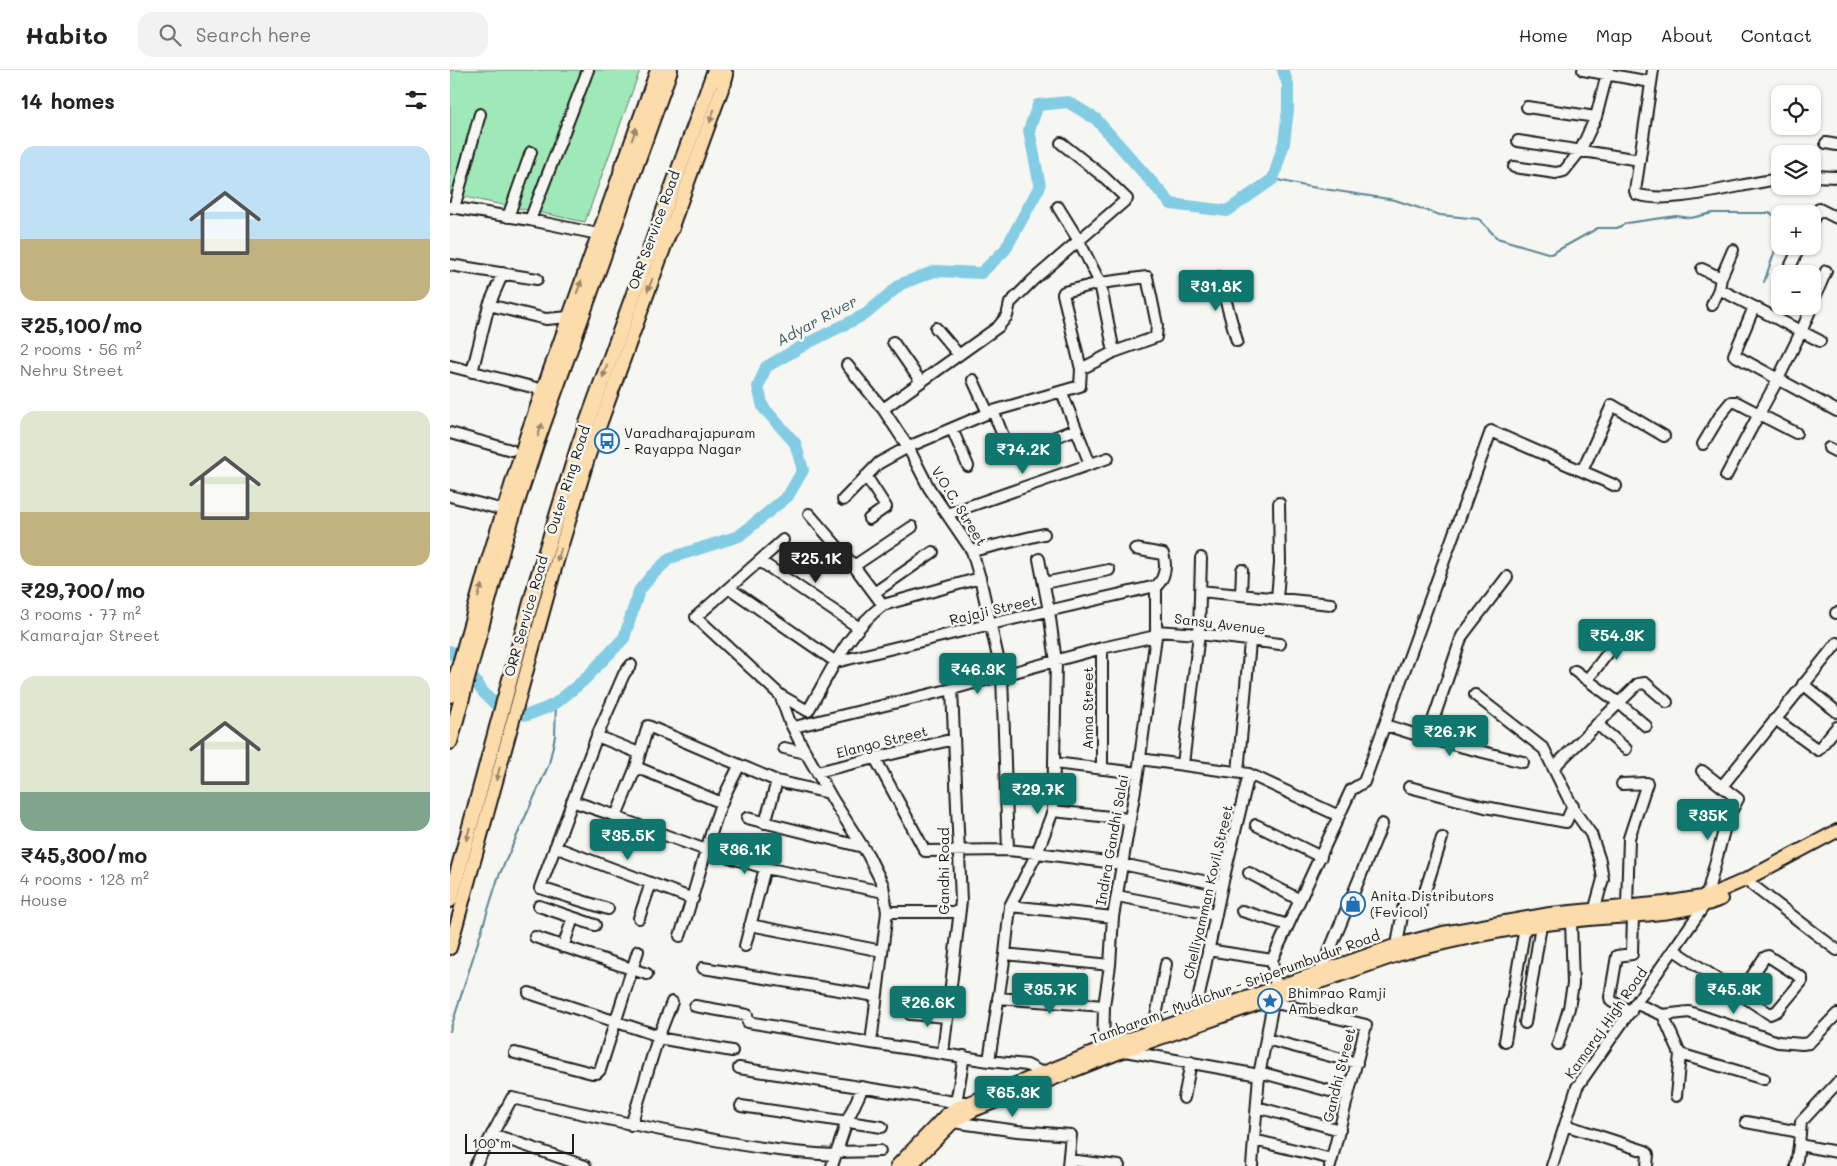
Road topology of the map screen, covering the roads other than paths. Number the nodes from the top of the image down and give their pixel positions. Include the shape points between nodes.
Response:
1 (588, 70) edge
2 (657, 70) edge
3 (670, 70) edge
4 (715, 70) edge
5 (1583, 70) edge
6 (1653, 70) edge
7 (1608, 72) edge
8 (725, 74) edge
9 (1651, 82) junction
10 (1527, 107) dead end
11 (480, 114) dead end
12 (1596, 117) junction
13 (1518, 141) dead end
14 (1061, 143) dead end
15 (1826, 144) dead end
16 (1837, 145) edge
17 (1580, 151) junction
18 (531, 152) dead end
19 (1640, 160) junction
20 (622, 166) junction
21 (1514, 167) dead end
22 (1821, 176) edge
23 (1837, 177) edge
24 (1771, 181) edge
25 (1058, 207) dead end
26 (452, 208) edge
27 (1821, 210) edge
28 (508, 218) junction
29 (1837, 218) edge
30 (530, 220) junction
31 (615, 224) junction
32 (672, 228) junction
33 (598, 234) junction
34 (1079, 241) junction
35 (1733, 250) dead end
36 (450, 265) edge
37 (643, 269) junction
38 (1702, 269) dead end
39 (1826, 271) dead end
40 (503, 273) junction
41 (1219, 277) dead end
42 (537, 278) dead end
43 (1721, 278) junction
44 (1821, 278) edge
45 (1100, 283) junction
46 (1719, 289) junction
47 (490, 305) junction
48 (1712, 305) dead end
49 (1754, 307) junction
50 (1808, 315) edge
51 (569, 317) junction
52 (936, 328) dead end
53 (1801, 332) junction
54 (1237, 340) dead end
55 (893, 342) dead end
56 (1820, 342) dead end
57 (556, 352) junction
58 (1114, 352) junction
59 (959, 355) junction
60 (848, 365) dead end
61 (450, 366) edge
62 (1081, 369) junction
63 (472, 372) junction
64 (1778, 379) junction
65 (973, 380) dead end
66 (921, 382) junction
67 (536, 388) junction
68 (1062, 393) junction
69 (883, 410) junction
70 (1837, 411) edge
71 (991, 412) junction
72 (1759, 414) junction
73 (952, 429) junction
74 (1076, 429) junction
75 (450, 433) edge
76 (1796, 433) dead end
77 (1664, 436) dead end
78 (1703, 444) dead end
79 (1035, 445) dead end
80 (908, 447) junction
81 (1008, 448) dead end
82 (516, 452) junction
83 (1108, 458) dead end
84 (1090, 464) junction
85 (968, 466) dead end
86 (1582, 471) junction
87 (866, 476) junction
88 (1726, 476) dead end
89 (1616, 486) dead end
90 (450, 496) edge
91 (842, 500) dead end
92 (1278, 503) dead end
93 (504, 510) junction
94 (809, 514) dead end
95 (947, 514) junction
96 (869, 519) dead end
97 (912, 527) dead end
98 (1044, 534) dead end
99 (783, 540) dead end
100 (1135, 549) dead end
101 (933, 552) dead end
102 (972, 552) junction
103 (1201, 558) dead end
104 (1039, 560) dead end
105 (760, 561) junction
106 (854, 566) junction
107 (1109, 570) dead end
108 (1242, 570) dead end
109 (1507, 577) dead end
110 (980, 578) junction
111 (1044, 582) junction
112 (1156, 586) junction
113 (729, 588) junction
114 (1200, 591) junction
115 (874, 593) junction
116 (1241, 595) junction
117 (1277, 598) junction
118 (1331, 604) dead end
119 (883, 605) junction
120 (1049, 611) junction
121 (991, 624) junction
122 (858, 627) junction
123 (1628, 627) dead end
124 (1156, 634) junction
125 (1199, 634) junction
126 (1250, 642) junction
127 (1280, 644) dead end
128 (1102, 648) junction
129 (1835, 650) edge
130 (836, 662) junction
131 (1056, 662) junction
132 (631, 665) dead end
133 (1575, 671) dead end
134 (1002, 675) junction
135 (1587, 680) junction
136 (1803, 684) junction
137 (952, 689) junction
138 (1475, 694) dead end
139 (780, 695) junction
140 (450, 696) edge
141 (512, 698) junction
142 (1667, 702) dead end
143 (1619, 703) junction
144 (1837, 712) edge
145 (1776, 719) junction
146 (1597, 724) junction
147 (505, 725) junction
148 (1385, 726) junction
149 (1646, 726) dead end
150 (794, 727) junction
151 (1837, 728) edge
152 (597, 736) junction
153 (1427, 738) junction
154 (954, 739) junction
155 (450, 742) edge
156 (784, 748) dead end
157 (1626, 749) dead end
158 (639, 753) junction
159 (806, 753) junction
160 (875, 758) junction
161 (1140, 759) junction
162 (1523, 762) dead end
163 (1054, 763) junction
164 (1183, 764) junction
165 (739, 766) junction
166 (636, 767) junction
167 (1554, 767) junction
168 (1102, 769) junction
169 (1702, 770) dead end
170 (818, 772) junction
171 (1138, 773) junction
172 (1244, 773) junction
173 (777, 781) junction
174 (1622, 784) dead end
175 (1723, 785) junction
176 (1408, 787) dead end
177 (829, 793) junction
178 (572, 801) junction
179 (722, 803) junction
180 (1572, 806) junction
181 (1053, 811) junction
182 (616, 816) junction
183 (1339, 816) junction
184 (747, 818) dead end
185 (1129, 819) junction
186 (765, 823) junction
187 (1382, 824) dead end
188 (1256, 825) dead end
189 (1837, 831) edge
190 (1442, 838) dead end
191 (1837, 841) edge
192 (555, 847) junction
193 (863, 847) junction
194 (706, 850) junction
195 (960, 850) junction
196 (1008, 850) junction
197 (1037, 852) junction
198 (1321, 857) junction
199 (1122, 864) junction
200 (765, 868) junction
201 (1249, 873) dead end
202 (651, 883) junction
203 (1222, 885) junction
204 (1752, 885) junction
205 (884, 892) junction
206 (1117, 896) junction
207 (693, 899) junction
208 (450, 900) edge
209 (1300, 900) junction
210 (1706, 901) junction
211 (539, 906) dead end
212 (1010, 906) junction
213 (608, 909) dead end
214 (1242, 910) dead end
215 (1630, 910) junction
216 (887, 912) junction
217 (959, 912) junction
218 (1593, 914) junction
219 (1216, 915) junction
220 (1113, 917) junction
221 (573, 918) junction
222 (639, 918) dead end
223 (1571, 921) junction
224 (595, 925) dead end
225 (750, 925) junction
226 (1288, 925) junction
227 (1541, 925) junction
228 (1525, 927) junction
229 (680, 936) dead end
230 (535, 937) dead end
231 (1396, 945) junction
232 (745, 946) dead end
233 (563, 947) junction
234 (450, 948) edge
235 (1208, 950) junction
236 (1674, 950) junction
237 (1837, 950) edge
238 (638, 951) dead end
239 (882, 951) junction
240 (1005, 954) junction
241 (1272, 960) junction
242 (1166, 964) dead end
243 (1110, 965) junction
244 (703, 968) dead end
245 (632, 970) junction
246 (1321, 971) junction
247 (647, 974) dead end
248 (529, 993) dead end
249 (1740, 994) junction
250 (876, 996) junction
251 (1274, 996) junction
252 (998, 998) junction
253 (672, 1002) dead end
254 (695, 1006) dead end
255 (1104, 1006) junction
256 (1634, 1008) junction
257 (910, 1014) dead end
258 (1663, 1015) junction
259 (1195, 1016) junction
260 (947, 1017) junction
261 (1836, 1017) edge
262 (616, 1022) junction
263 (1526, 1023) dead end
264 (1154, 1032) junction
265 (658, 1038) junction
266 (1266, 1039) junction
267 (1505, 1041) dead end
268 (871, 1043) junction
269 (1558, 1044) dead end
270 (732, 1051) dead end
271 (1124, 1051) junction
272 (943, 1053) junction
273 (515, 1054) dead end
274 (1104, 1054) junction
275 (1680, 1054) junction
276 (964, 1056) junction
277 (989, 1061) junction
278 (1191, 1062) junction
279 (1357, 1063) junction
280 (740, 1068) dead end
281 (1259, 1074) junction
282 (1045, 1077) junction
283 (1764, 1079) dead end
284 (1837, 1083) edge
285 (863, 1087) junction
286 (1348, 1096) junction
287 (1676, 1096) dead end
288 (1184, 1098) dead end
289 (956, 1102) junction
290 (971, 1102) junction
291 (741, 1106) dead end
292 (1257, 1107) junction
293 (847, 1121) junction
294 (953, 1122) junction
295 (1746, 1122) dead end
296 (1565, 1124) junction
297 (631, 1125) junction
298 (882, 1127) dead end
299 (1340, 1130) junction
300 (1800, 1132) junction
301 (492, 1134) junction
302 (1254, 1140) junction
303 (1799, 1145) junction
304 (880, 1151) dead end
305 (1837, 1152) edge
306 (836, 1154) junction
307 (1331, 1162) edge
308 (1068, 1163) edge
309 (475, 1166) edge
310 (585, 1166) edge
311 (832, 1166) edge
312 (896, 1166) edge
313 (910, 1166) edge
314 (1119, 1166) edge
315 (1252, 1166) edge
316 (1552, 1166) edge
317 (1647, 1166) edge
318 (1796, 1166) edge

1 - 30 street
20 -> 2 main road
3 - 31 highway
4 - 37 highway, Outer Ring Road
5 - 7 street
6 - 9 street
7 - 9 street
7 - 12 street
8 -> 32 main road, ORR Service Road
9 - 19 street
10 - 12 street
11 - 26 street
12 - 17 street
13 - 17 street
14 - 34 street via 1127,199
15 - 16 street
17 - 19 street
17 - 21 street via 1564,171 1556,173
18 - 28 street
19 - 24 street via 1636,194 1658,198
20 - 31 highway
20 - 33 main road
22 - 23 street
25 - 34 street
26 - 28 street
27 - 29 street
28 - 30 street
30 - 33 street
155 -> 31 highway via 516,504
32 - 37 highway
32 -> 141 main road, ORR Service Road via 583,476
51 -> 33 main road
34 - 45 street
34 - 59 street via 1010,303 1007,316 998,327
35 - 43 street
36 - 40 street
37 -> 141 highway, Outer Ring Road via 578,445 550,536 515,664
38 - 43 street
39 - 44 street
40 - 42 street
40 - 47 street
41 - 54 street
43 - 46 street
45 - 58 street
45 - 58 street via 1147,277 1155,316 1156,337
45 - 62 street via 1063,294
46 - 48 street
46 - 49 street
47 - 51 street via 546,320
47 - 63 street
49 - 53 street
49 - 64 street via 1734,355
50 - 53 street
51 - 57 main road
52 - 59 street
53 - 56 street
53 - 64 street
55 - 66 street
57 - 67 main road
57 - 82 main road
58 - 62 street
59 - 66 street
60 - 69 street, V.O.C. Street
61 - 63 street
62 - 68 street via 1080,386
63 - 67 street
64 - 70 street
64 - 72 street
65 - 71 street
66 - 69 street
67 - 82 main road
68 - 71 street
68 - 74 street
69 - 80 street, V.O.C. Street
71 - 73 street
71 - 81 street
72 - 76 street
72 - 78 street via 1731,402
72 - 88 street
73 - 80 street
73 - 85 street
74 - 79 street
74 - 84 street
75 - 82 street
77 - 86 street via 1612,405
80 - 87 street via 879,463
80 - 95 street, V.O.C. Street
82 - 93 main road
83 - 84 street
84 - 95 street
86 - 89 street
86 - 148 street via 1491,431
87 - 91 street
87 - 96 street via 886,507
90 - 93 street
92 - 117 street via 1280,563
140 -> 93 main road
94 - 106 street
95 - 102 street, V.O.C. Street
97 - 106 street
98 - 102 street
99 - 105 street
100 - 112 street via 1163,554 1164,576
101 - 115 street
102 - 110 street, V.O.C. Street
103 - 114 street
104 - 111 street
105 - 113 street
105 - 122 street
106 - 115 street
107 - 111 street
108 - 116 street
109 - 153 street via 1462,636
110 - 119 street
110 - 121 street, V.O.C. Street
111 - 120 street
112 - 120 street, Rajaji Street
112 - 124 street, Indira Gandhi Salai
113 - 130 street
113 - 139 street via 696,617
114 - 116 street
114 - 125 street
115 - 119 street
116 - 117 street
117 - 118 street
119 - 122 street
120 - 121 street, Rajaji Street
120 - 131 street
121 - 130 street, Rajaji Street
121 - 134 street, V.O.C. Street
122 - 130 street
123 - 135 street
124 - 125 street, Sansu Avenue
124 - 128 street, Sansu Avenue
124 - 161 street, Indira Gandhi Salai
125 - 126 street, Sansu Avenue
125 - 164 street
126 - 127 street, Sansu Avenue
126 - 172 street, Chelliyamman Kovil Street
128 - 131 street, Sansu Avenue
128 - 168 street, Anna Street
129 - 136 street
130 - 139 street via 808,711
131 - 134 street, Sansu Avenue
131 - 163 street
132 - 152 street
133 - 135 street
134 - 137 street, Sansu Avenue
134 - 196 street, V.O.C. Street
135 - 143 street
136 - 144 street
136 - 145 street
137 - 150 street, Sansu Avenue
137 - 154 street, Gandhi Road
138 - 167 street via 1544,748
139 - 150 street
141 - 147 highway, Outer Ring Road
142 - 143 street via 1644,683 1638,684
143 - 146 street
143 - 149 street
145 - 151 street via 1818,750
145 - 175 street
146 - 157 street
146 - 167 street
147 -> 208 highway, Outer Ring Road
147 -> 234 main road
148 - 153 street
148 - 183 street via 1364,782 1351,790
150 - 159 street
152 - 158 street
152 - 178 street
153 - 162 street
154 - 160 street, Elango Street
154 - 195 street, Gandhi Road
156 - 159 street
158 - 165 street via 648,726
158 - 166 street
159 - 170 street
160 - 170 street, Elango Street
160 - 195 street via 923,849 930,852
161 - 164 street
161 - 171 street, Indira Gandhi Salai
163 - 168 street
163 - 181 street
164 - 172 street
165 - 173 street
165 - 179 street
166 - 179 street
166 - 182 street
167 - 180 street
168 - 171 street
169 - 175 street
170 - 177 street
171 - 185 street, Indira Gandhi Salai
172 - 183 street
172 - 203 street, Chelliyamman Kovil Street
173 - 177 street
173 - 186 street
174 - 215 street via 1647,783 1629,838
175 - 210 street via 1738,799 1727,819
176 - 180 street via 1485,807 1566,822
177 - 193 street
178 - 182 street
178 - 192 street
179 - 194 street
180 - 218 street via 1591,834 1600,861 1602,879
181 - 185 street
181 - 197 street
182 - 194 street
183 - 198 street
184 - 186 street
185 - 199 street, Indira Gandhi Salai
186 - 193 street
187 - 246 street
188 - 198 street
189 - 210 main road, Tambaram - Mudichur - Sriperumbudur Road
190 - 231 street via 1420,907 1404,904
191 - 204 main road, Tambaram - Mudichur - Sriperumbudur Road
192 - 202 street
192 - 213 street via 540,888
193 - 205 street
194 - 200 street
194 - 207 street
195 - 196 street
195 - 217 street, Gandhi Road
196 - 197 street
197 - 199 street
197 - 212 street
198 - 209 street
199 - 203 street
199 - 206 street, Indira Gandhi Salai
200 - 205 street
200 - 225 street
201 - 209 street
202 - 207 street
202 - 222 street
203 - 219 street, Chelliyamman Kovil Street
204 - 210 main road, Tambaram - Mudichur - Sriperumbudur Road
204 - 237 street
205 - 216 street
206 - 219 street
206 - 220 street, Indira Gandhi Salai
207 - 229 street
209 - 226 street
210 - 215 main road, Tambaram - Mudichur - Sriperumbudur Road via 1665,903
210 - 236 street, Kamaraj High Road
211 - 221 street
212 - 220 street
212 - 240 street
214 - 226 street
215 - 218 main road, Tambaram - Mudichur - Sriperumbudur Road
215 - 256 street via 1632,954 1617,956 1610,997 1611,1001
216 - 217 street
216 - 239 street
217 - 260 street, Gandhi Road
218 - 223 main road, Tambaram - Mudichur - Sriperumbudur Road
218 - 231 main road, Tambaram - Mudichur - Sriperumbudur Road via 1550,914
219 - 235 street, Chelliyamman Kovil Street
220 - 243 street, Indira Gandhi Salai
221 - 224 street
221 - 233 street
223 - 227 main road, Tambaram - Mudichur - Sriperumbudur Road
223 - 269 street via 1573,984
225 - 232 street
225 - 239 street
226 - 241 street
227 - 228 main road, Tambaram - Mudichur - Sriperumbudur Road
227 - 263 street
228 - 251 main road, Tambaram - Mudichur - Sriperumbudur Road via 1400,954
228 - 267 street
230 - 233 street
231 - 246 main road, Tambaram - Mudichur - Sriperumbudur Road
233 - 245 street
235 - 241 street
235 - 259 street, Chelliyamman Kovil Street
236 - 249 street
236 - 256 street, Kamaraj High Road
238 - 245 street
239 - 250 street
240 - 243 street
240 - 252 street
241 - 251 street
242 - 264 street
243 - 255 street, Indira Gandhi Salai
244 - 250 street
245 - 247 street
245 - 262 street
246 - 251 main road, Tambaram - Mudichur - Sriperumbudur Road
248 - 262 street
249 - 249 street via 1766,1012 1773,1013 1802,978 1768,956
250 - 268 street
251 - 259 main road, Tambaram - Mudichur - Sriperumbudur Road
251 - 266 street
251 - 271 main road, Tambaram - Mudichur - Sriperumbudur Road
251 - 279 street, Gandhi Street via 1366,1025
252 - 255 street
252 - 277 street
253 - 265 street
254 - 268 street via 747,1016 748,1022
255 - 274 street, Indira Gandhi Salai
256 - 258 street
256 - 296 street, Kamaraj High Road via 1577,1087
257 - 260 street
258 - 261 street via 1689,1012 1778,1042 1794,1044 1809,1043
258 - 275 street
259 - 264 main road, Tambaram - Mudichur - Sriperumbudur Road
260 - 272 street, Gandhi Road
262 - 265 street
262 - 273 street via 597,1072
264 - 274 main road, Tambaram - Mudichur - Sriperumbudur Road
265 - 270 street
265 - 297 street
266 - 279 street
266 - 281 street
268 - 272 street
271 - 274 main road, Tambaram - Mudichur - Sriperumbudur Road
271 - 278 street
272 - 276 street
274 - 282 main road, Tambaram - Mudichur - Sriperumbudur Road
275 - 283 street
275 - 287 street
276 - 277 street
276 - 289 street
277 - 282 street via 1027,1065
278 - 281 street
278 - 288 street
279 - 286 street, Gandhi Street
280 - 285 street
281 - 286 street
281 - 292 street
282 - 290 main road, Tambaram - Mudichur - Sriperumbudur Road
282 - 294 main road, Tambaram - Mudichur - Sriperumbudur Road
284 - 300 street via 1801,1122
285 - 289 street
285 - 293 street
286 - 299 street, Gandhi Street
289 - 290 street
290 - 312 main road, Tambaram - Mudichur - Sriperumbudur Road via 946,1116
291 - 293 street
292 - 299 street
292 - 302 street
293 - 298 street
293 - 306 street
294 - 308 street via 1071,1135
294 - 313 main road, Tambaram - Mudichur - Sriperumbudur Road
295 - 300 street
296 - 316 street, Kamaraj High Road
296 - 317 street via 1644,1151 1648,1154
297 - 301 street via 512,1098
297 - 306 street via 768,1150
299 - 307 street, Gandhi Street
300 - 303 street
301 - 309 street
301 - 310 street
302 - 307 street
302 - 315 street
303 - 305 street
303 - 318 street
304 - 306 street
306 - 311 street
308 - 314 street

